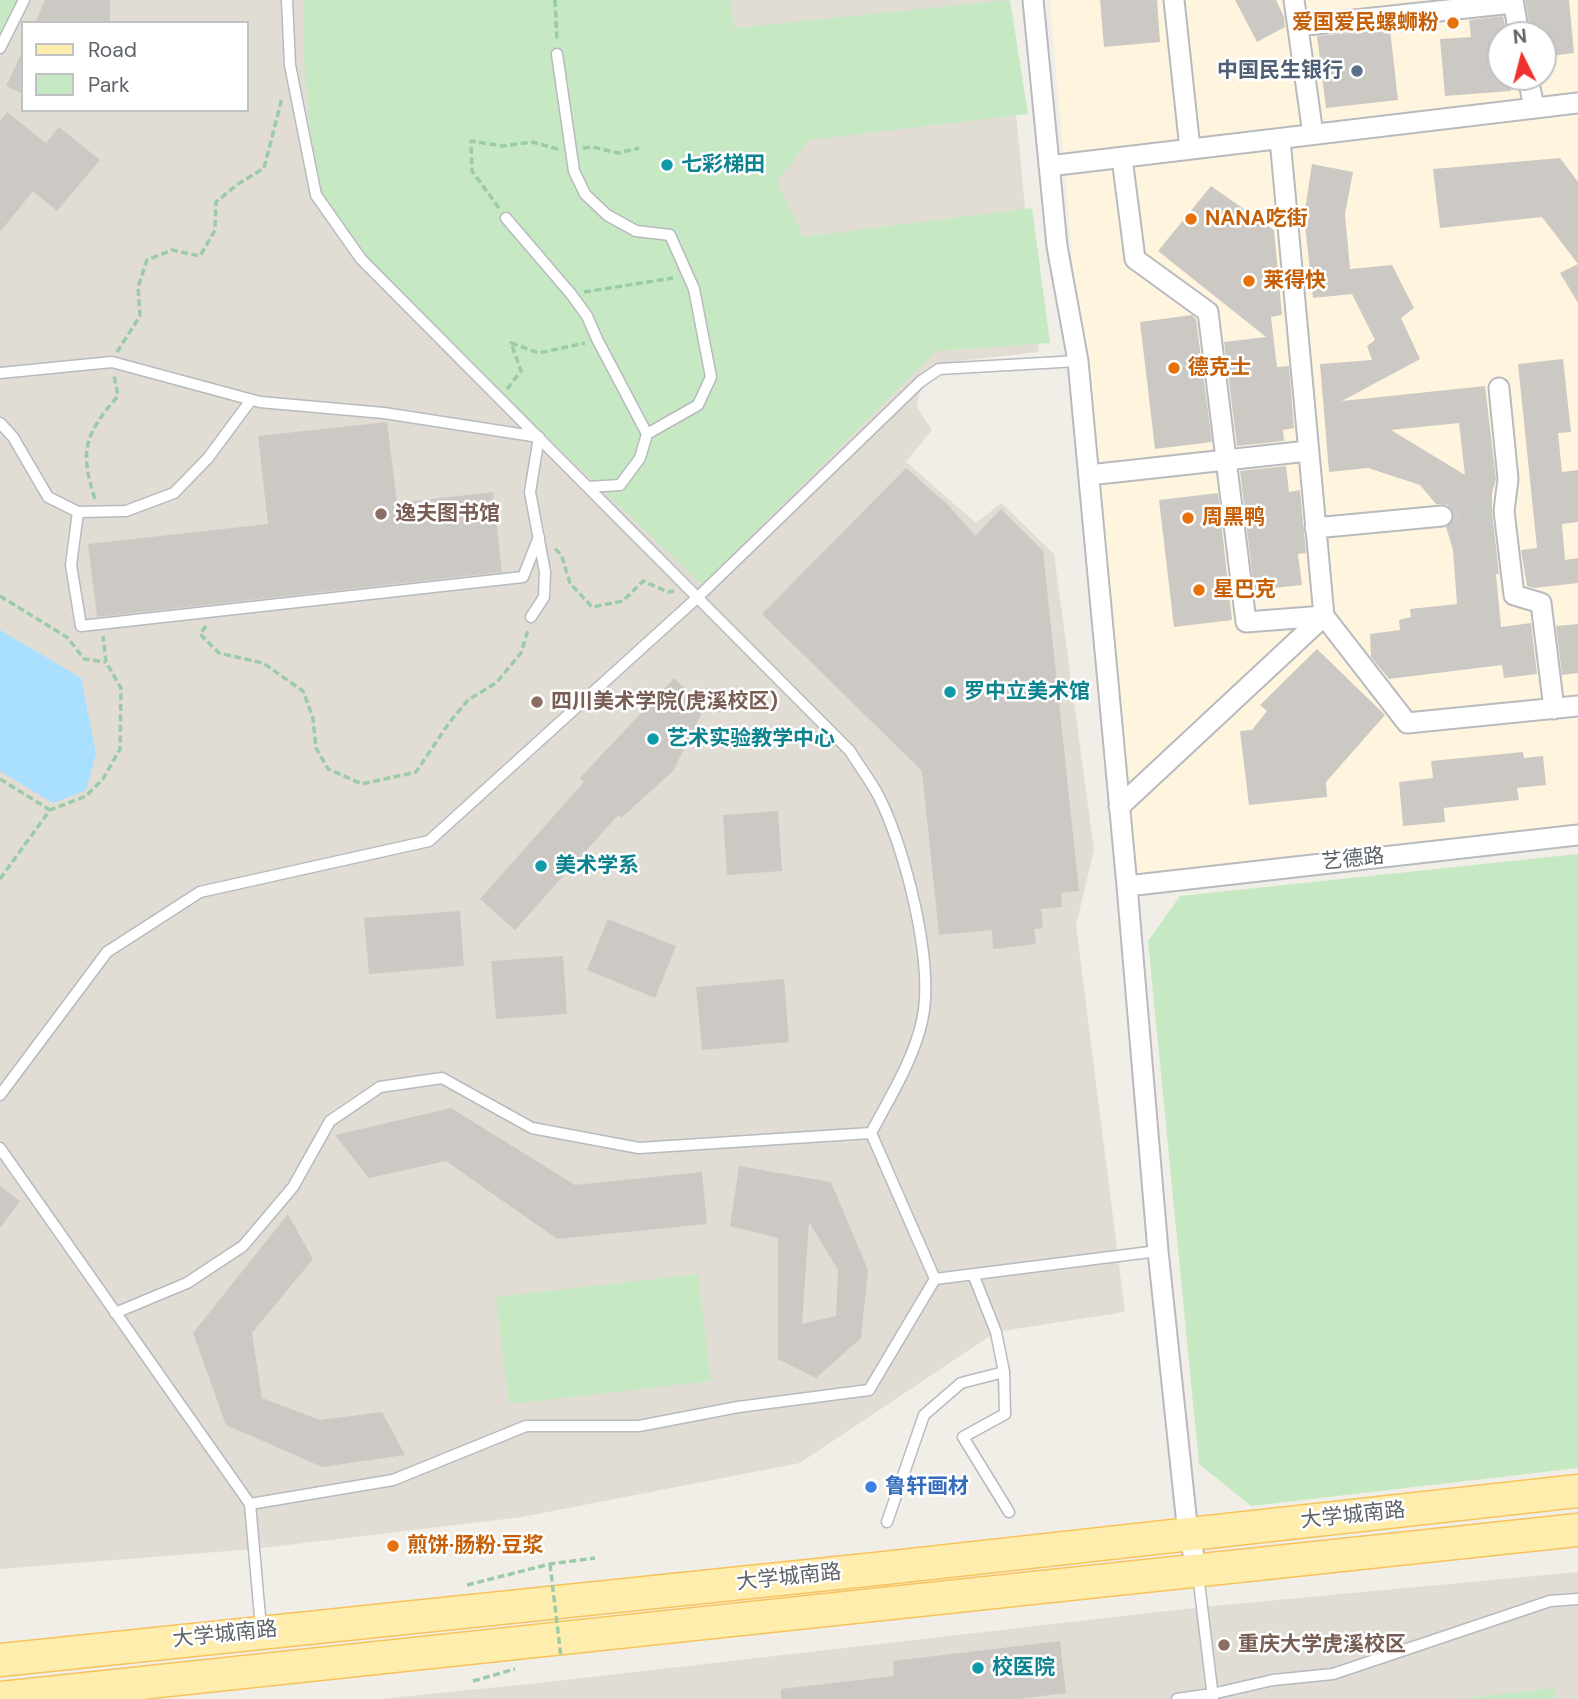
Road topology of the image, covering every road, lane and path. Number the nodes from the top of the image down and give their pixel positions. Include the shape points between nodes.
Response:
1 (24, 0) edge
2 (287, 0) edge
3 (555, 0) edge
4 (1033, 0) edge
5 (1174, 0) edge
6 (1294, 0) edge
7 (1513, 2) edge
8 (1516, 21) edge
9 (1298, 26) junction
10 (0, 48) edge
11 (557, 54) joint
12 (290, 65) junction
13 (1531, 91) edge
14 (1578, 103) edge
15 (1534, 108) junction
16 (1313, 134) junction
17 (1280, 138) junction
18 (639, 148) dead end
19 (1190, 149) junction
20 (570, 150) junction
21 (1122, 158) junction
22 (1049, 166) junction
23 (506, 218) joint
24 (687, 275) junction
25 (571, 294) junction
26 (597, 339) junction
27 (1078, 361) junction
28 (112, 362) junction
29 (0, 373) edge
30 (1499, 388) dead end
31 (500, 398) junction
32 (251, 400) junction
33 (0, 423) edge
34 (647, 434) junction
35 (539, 437) junction
36 (1308, 451) junction
37 (1228, 461) junction
38 (1089, 475) junction
39 (588, 487) junction
40 (82, 512) junction
41 (1443, 516) tunnel mouth
42 (1315, 528) junction
43 (539, 537) junction
44 (690, 588) junction
45 (0, 596) edge
46 (698, 597) junction
47 (218, 611) junction
48 (1324, 616) junction
49 (531, 617) joint
50 (102, 624) junction
51 (106, 662) junction
52 (1578, 706) edge
53 (1554, 709) junction
54 (0, 779) edge
55 (1119, 807) junction
56 (50, 810) junction
57 (1578, 835) edge
58 (0, 879) edge
59 (1127, 886) junction
60 (0, 1095) edge
61 (870, 1133) junction
62 (0, 1148) edge
63 (1158, 1251) junction
64 (973, 1274) junction
65 (935, 1279) junction
66 (116, 1313) junction
67 (1004, 1371) junction
68 (1578, 1491) edge
69 (250, 1504) junction
70 (1009, 1512) dead end
71 (887, 1522) dead end
72 (1578, 1530) edge
73 (1188, 1535) junction
74 (595, 1558) dead end
75 (551, 1564) junction
76 (1198, 1570) junction
77 (467, 1585) dead end
78 (1578, 1599) edge
79 (261, 1632) junction
80 (561, 1657) dead end
81 (0, 1660) edge
82 (1212, 1697) edge
83 (0, 1698) edge
84 (1177, 1699) edge

1 - 10 lane
2 - 12 lane
3 - 11 path
4 - 22 street
5 - 19 street
6 - 9 street
7 - 8 street
7 - 9 street
9 - 16 street
11 - 20 lane
12 - 28 path via 264,168 216,202 215,230 200,256 172,250 147,260 138,287 140,316
12 - 31 lane via 316,195 361,259
13 - 15 street
14 - 15 street
15 - 16 street
16 - 17 street
17 - 19 street
17 - 36 street
18 - 20 path via 618,153
19 - 21 street
20 - 23 path via 532,142 502,146 471,141 472,171
20 - 24 lane via 585,194 607,215 636,231 670,235
21 - 22 street
21 - 37 street via 1135,259 1208,312
22 - 27 street via 1057,246
23 - 25 lane
24 - 25 path
24 - 34 lane via 694,289 711,377 698,405
25 - 26 lane
26 - 31 path via 538,353 511,343 521,371
26 - 34 lane
27 - 38 street
27 - 46 lane via 939,369
28 - 29 lane
28 - 32 lane
28 - 40 path via 118,396 86,444 86,473 96,500
30 - 53 street via 1508,479 1499,511 1514,595 1541,603
31 - 35 lane
32 - 35 lane via 384,413
32 - 40 lane via 208,458 174,493 126,511
33 - 40 lane via 48,497
34 - 39 lane via 640,458 620,485
35 - 39 lane
35 - 43 lane via 530,492
36 - 37 street
36 - 42 street
37 - 38 street
37 - 48 street via 1246,622
38 - 55 street
39 - 44 lane
40 - 50 lane via 71,565 81,626
41 - 42 street
42 - 48 street
43 - 44 path via 561,554 570,583 592,607 623,601 643,581 668,593
43 - 47 lane via 523,577
43 - 49 lane via 544,597
44 - 46 lane
45 - 51 path via 68,638 84,659
46 - 60 lane via 429,841 200,892 107,951
46 - 61 lane via 850,751 878,795 899,843 925,974 922,1020 903,1075
47 - 49 path via 200,634 219,653 264,663 303,691 313,718 316,748 328,769 362,784 416,772 468,700 496,683 521,653
47 - 50 lane
48 - 53 street via 1407,723
48 - 55 street
50 - 51 path
51 - 56 path via 121,688 120,749 103,779 86,796
52 - 53 street
54 - 56 path
55 - 59 street
56 - 58 path
57 - 59 street, 艺德路
59 - 63 street
61 - 65 lane
61 - 66 lane via 639,1148 532,1128 442,1078 380,1087 330,1121 293,1187 243,1246 187,1283
62 - 66 lane
63 - 64 lane
63 - 73 street
64 - 65 lane
64 - 67 lane via 996,1332
65 - 69 lane via 869,1390 639,1426 526,1426 393,1480
66 - 69 lane
67 - 70 lane via 1005,1414 963,1437
67 - 71 lane via 961,1383 924,1415
68 - 73 main road, 大学城南路
69 - 79 lane
72 - 76 main road, 大学城南路
73 - 76 street
73 - 79 main road, 大学城南路
74 - 75 path
75 - 77 path
75 - 80 path, bridge
76 - 82 lane
76 - 83 main road, 大学城南路
78 - 82 lane via 1550,1601 1333,1674 1273,1680
79 - 81 main road, 大学城南路
82 - 84 lane

